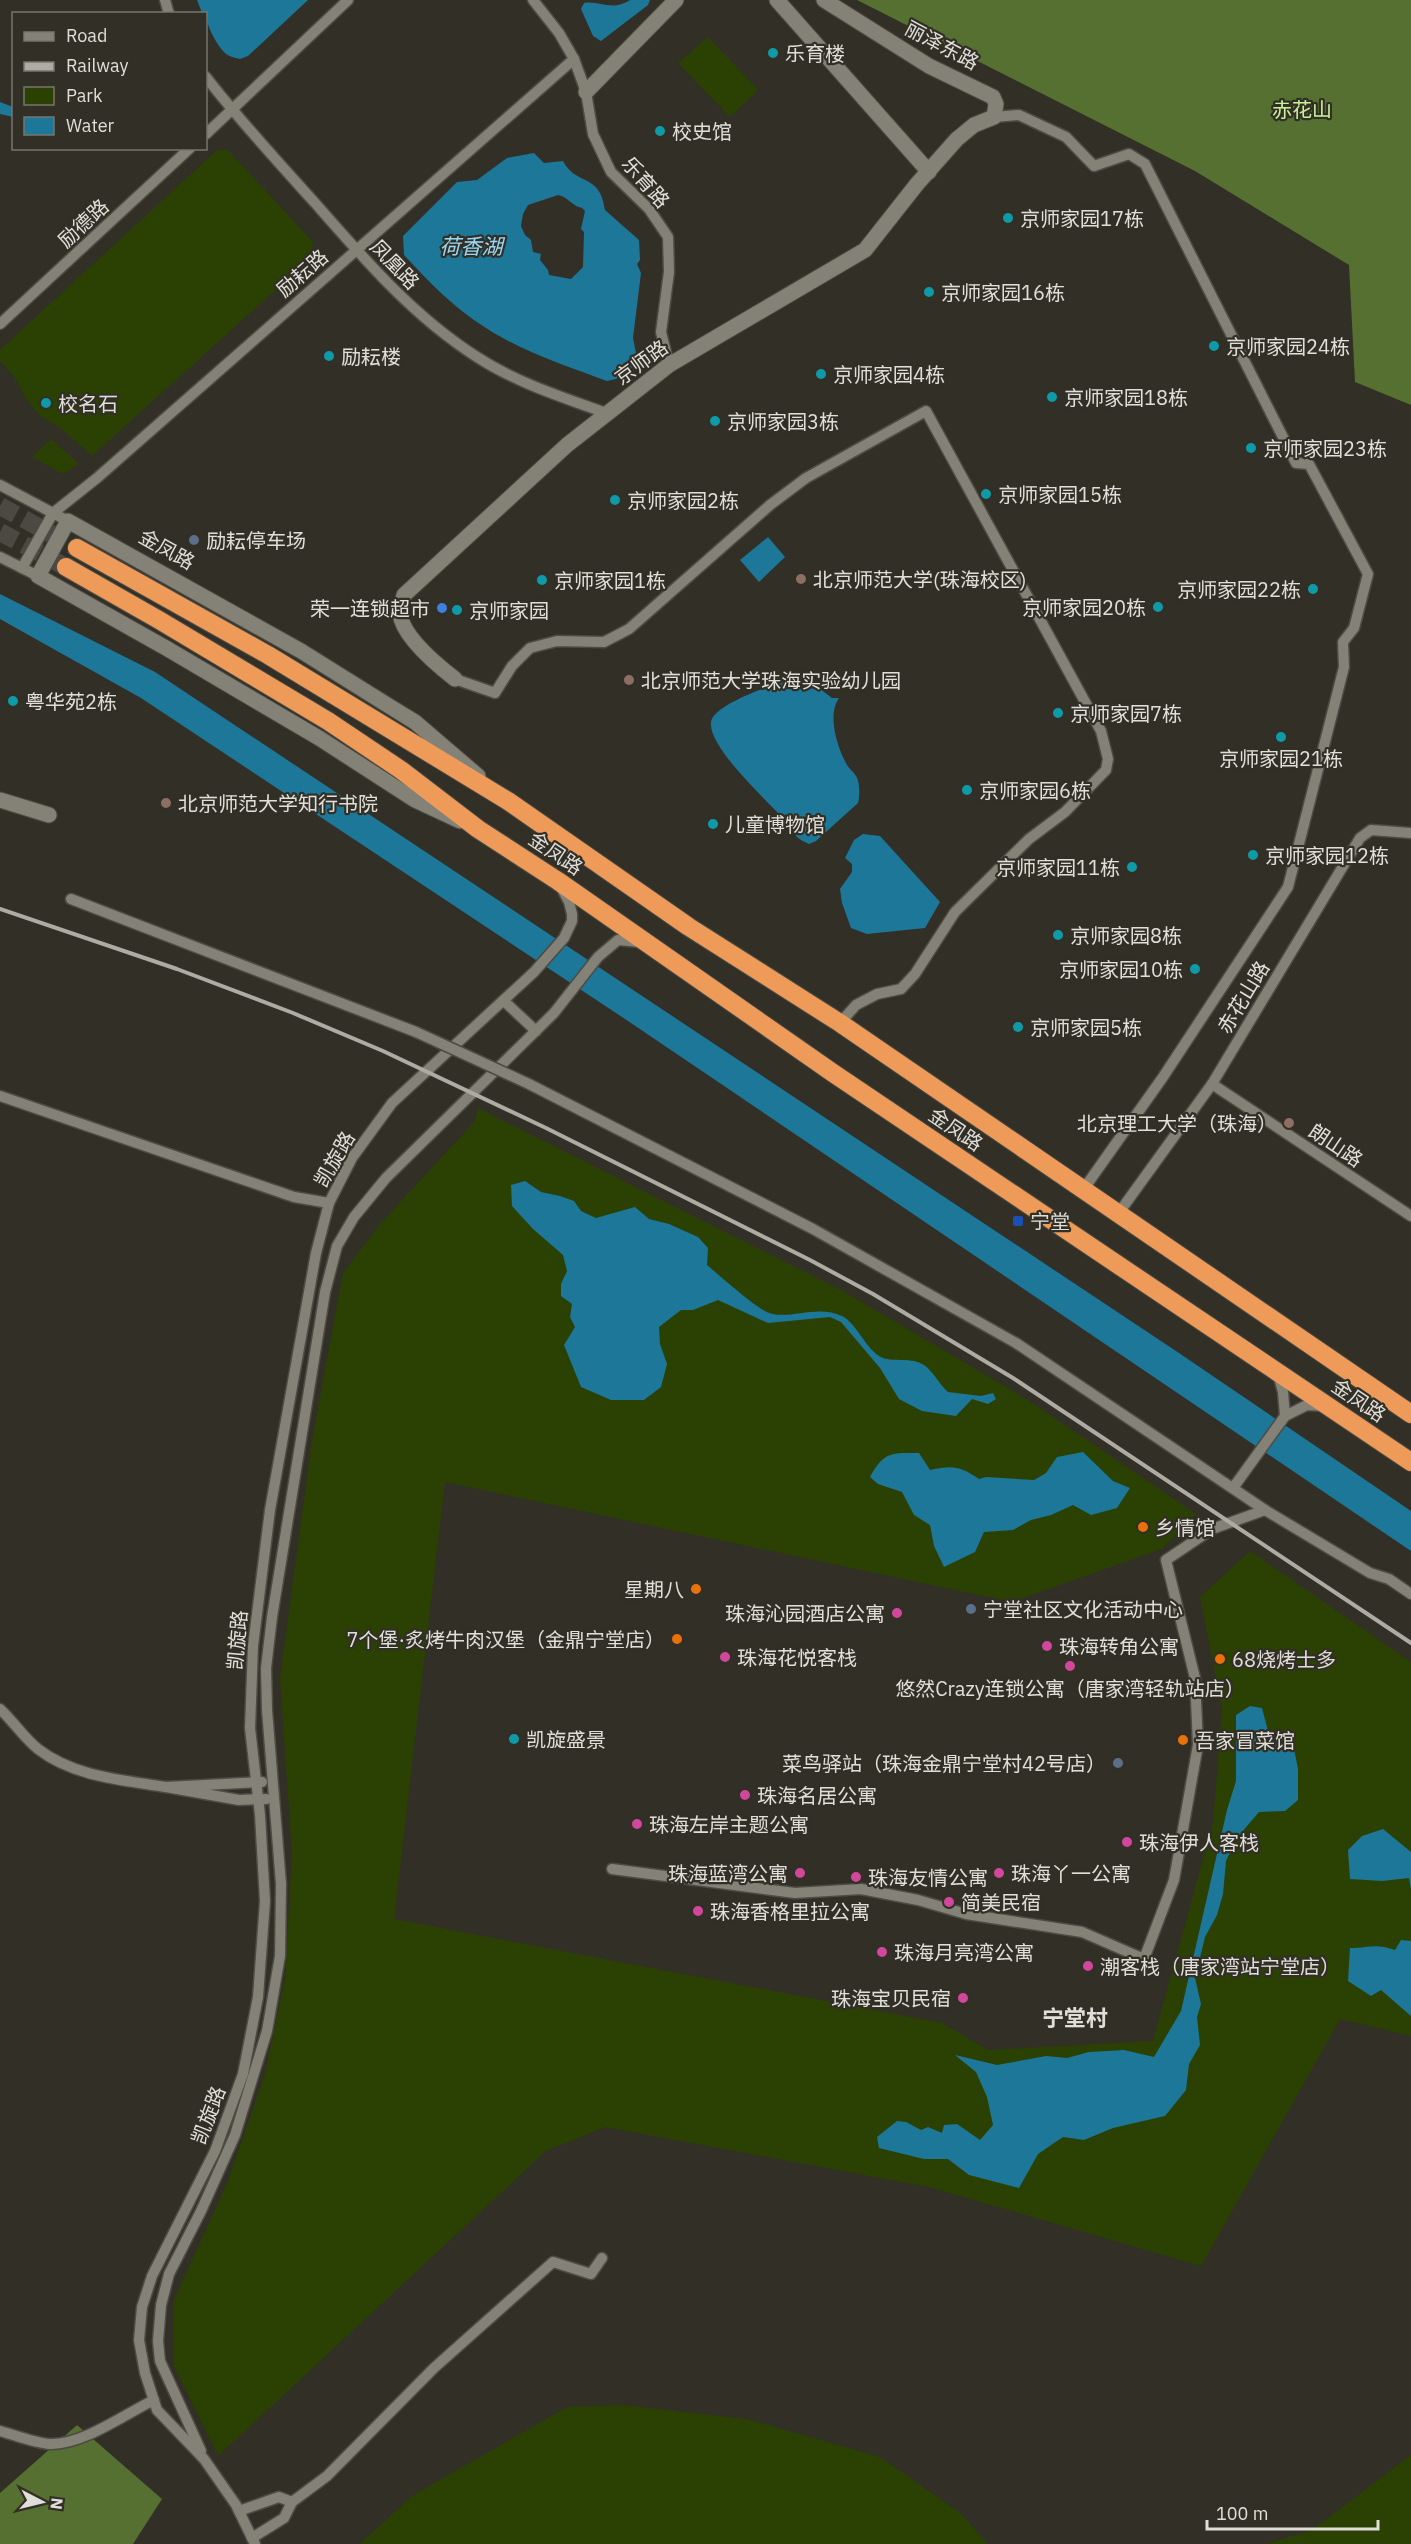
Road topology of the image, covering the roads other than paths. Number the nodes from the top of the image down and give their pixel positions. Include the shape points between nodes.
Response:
1 (348, 0) edge
2 (533, 0) edge
3 (676, 0) edge
4 (777, 0) edge
5 (824, 0) edge
6 (573, 59) junction
7 (207, 78) edge
8 (586, 92) junction
9 (232, 110) junction
10 (994, 117) junction
11 (207, 133) edge
12 (188, 150) edge
13 (929, 172) junction
14 (356, 250) junction
15 (0, 324) edge
16 (669, 365) junction
17 (606, 413) junction
18 (0, 485) edge
19 (53, 513) junction
20 (68, 520) junction
21 (77, 548) tunnel mouth
22 (0, 557) edge
23 (66, 567) tunnel mouth
24 (22, 568) junction
25 (38, 576) junction
26 (455, 680) joint
27 (0, 800) edge
28 (508, 801) junction
29 (49, 815) dead end
30 (478, 829) junction
31 (1411, 833) edge
32 (558, 881) junction
33 (71, 899) dead end
34 (647, 944) junction
35 (504, 1001) junction
36 (840, 1023) junction
37 (536, 1031) junction
38 (1212, 1084) junction
39 (0, 1096) edge
40 (1083, 1190) junction
41 (329, 1203) junction
42 (1118, 1214) junction
43 (1411, 1216) edge
44 (1278, 1374) junction
45 (1328, 1406) junction
46 (1411, 1414) edge
47 (1285, 1416) junction
48 (1411, 1462) edge
49 (1233, 1488) junction
50 (1265, 1510) junction
51 (1411, 1594) edge
52 (0, 1709) edge
53 (271, 1781) junction
54 (257, 1783) junction
55 (166, 1787) junction
56 (273, 1798) junction
57 (259, 1800) junction
58 (612, 1869) dead end
59 (602, 2258) dead end
60 (160, 2357) junction
61 (142, 2359) junction
62 (171, 2388) junction
63 (153, 2397) junction
64 (0, 2431) edge
65 (204, 2459) junction
66 (292, 2502) junction
67 (239, 2511) junction
68 (253, 2541) edge

1 - 9 street
2 - 6 street, 乐育路
3 - 8 street
4 - 13 street
5 - 10 street, 丽泽东路 via 929,66 993,97
6 - 8 street, 乐育路
6 - 14 street, 励耘路
7 - 9 street, 凤凰路
8 - 16 street, 乐育路 via 593,134 611,172 648,209 668,237 669,272 661,332
9 - 11 street
9 - 14 street, 凤凰路
10 - 13 street, 京师路 via 974,125 957,139
10 - 40 street via 1019,115 1066,137 1094,166 1129,154 1145,164 1296,463 1309,464 1368,574 1354,628 1343,642 1344,667 1288,887 1181,1051
12 - 15 street, 励德路
13 - 16 street, 京师路 via 866,250
14 - 17 street, 凤凰路 via 420,316 477,358 521,382
14 - 19 street, 励耘路
16 - 17 street, 京师路
17 - 26 street, 京师路 via 405,595 400,611 404,627 433,662
18 - 19 street
19 - 20 street
19 - 24 street
20 - 25 street
20 - 28 street, 金凤路 via 301,651 415,722
21 - 28 highway, 金凤路 via 268,655
22 - 24 street
23 - 30 highway, 金凤路 via 328,720
24 - 25 street
25 - 30 street, 金凤路 via 309,732 415,800
26 - 36 street via 495,693 512,666 530,648 557,642 604,642 629,629 797,485 926,411 1101,731 1108,759 1106,770 1073,803 1029,839 955,912 901,989 877,994 856,1005
27 - 29 street
28 - 36 highway, 金凤路 via 689,927
30 - 32 highway, 金凤路
31 - 38 street, 赤花山路 via 1371,830 1360,838
32 - 34 highway, 金凤路
32 - 35 street, 凯旋路 via 569,902 572,921 564,938
33 - 49 street, bridge via 416,1032 529,1084 813,1229 1016,1343
34 - 37 street, 凯旋路 via 618,940 598,957
34 - 44 highway, 金凤路
35 - 37 street
35 - 41 street, 凯旋路 via 392,1103 352,1158
36 - 40 highway, 金凤路
37 - 53 street, 凯旋路 via 386,1178 354,1217 337,1246 325,1292 272,1617 266,1668
38 - 42 street, 赤花山路
38 - 43 street, 朗山路
39 - 41 street via 294,1197
40 - 42 highway, 金凤路
41 - 54 street, 凯旋路 via 316,1253 270,1510 254,1635 250,1728
42 - 46 highway, 金凤路
44 - 45 highway, 金凤路
44 - 47 street
45 - 47 street via 1307,1405
45 - 48 highway, 金凤路
47 - 49 street
49 - 50 street
50 - 51 street
50 - 58 street via 1212,1529 1166,1560 1195,1678 1198,1745 1174,1880 1144,1959 1082,1932 966,1914 861,1889 795,1893
52 - 55 street via 36,1748 53,1760 78,1771
53 - 54 street
53 - 56 street, 凯旋路
54 - 55 street
54 - 57 street, 凯旋路
55 - 57 street via 206,1796
56 - 57 street
56 - 60 street, 凯旋路 via 281,1884 280,1956 267,2031 235,2135 169,2274 161,2305
57 - 61 street, 凯旋路 via 265,1901 258,1997 243,2074 215,2151 152,2276 142,2307
59 - 66 street via 591,2274 553,2262 434,2368 327,2476
60 - 61 street via 150,2353
60 - 62 street, 凯旋路
61 - 63 street, 凯旋路
62 - 63 street via 164,2397
62 - 65 street, 凯旋路
63 - 64 street via 106,2426 73,2439 50,2444
63 - 65 street, 凯旋路 via 158,2410
65 - 67 street, 凯旋路
66 - 67 street via 279,2497
66 - 68 street via 284,2518
67 - 68 street, 凯旋路

